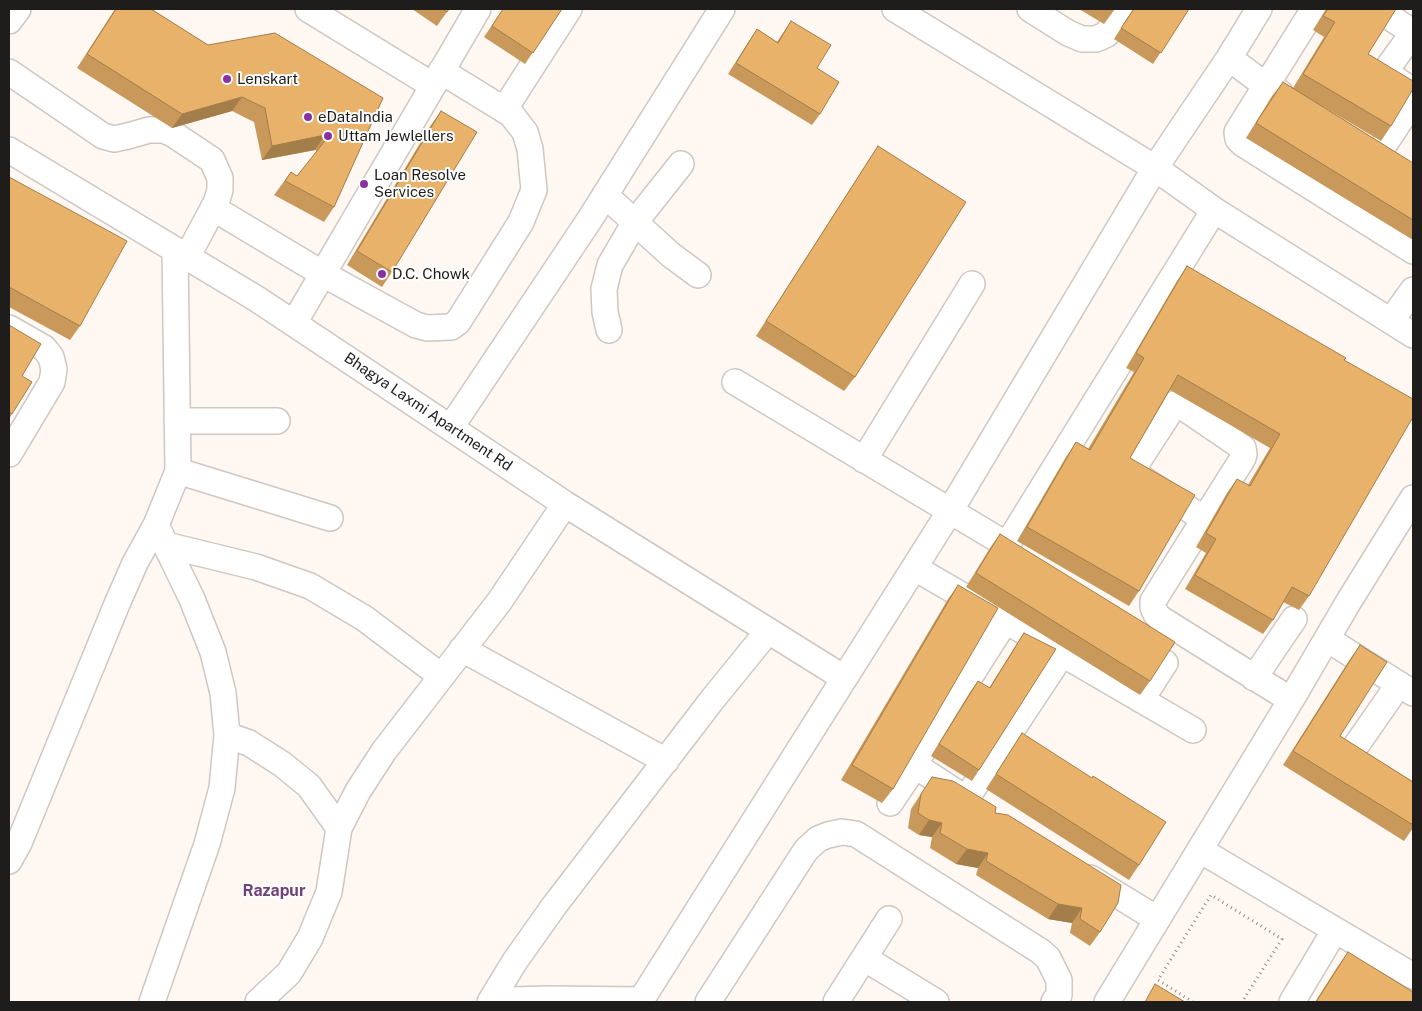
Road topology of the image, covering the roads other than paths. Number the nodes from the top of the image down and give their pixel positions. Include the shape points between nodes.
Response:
1 (18, 9) edge
2 (308, 9) edge
3 (478, 9) edge
4 (569, 9) edge
5 (722, 9) edge
6 (895, 9) edge
7 (1030, 9) edge
8 (1122, 9) edge
9 (1260, 9) edge
10 (1314, 9) edge
11 (1377, 9) edge
12 (9, 22) edge
13 (1228, 58) junction
14 (9, 72) edge
15 (437, 78) junction
16 (1267, 84) junction
17 (1413, 91) edge
18 (1413, 101) edge
19 (1298, 104) edge
20 (504, 110) junction
21 (9, 150) edge
22 (681, 164) dead end
23 (1399, 167) edge
24 (1155, 168) junction
25 (606, 195) junction
26 (213, 208) junction
27 (1214, 210) junction
28 (635, 222) junction
29 (1413, 251) edge
30 (181, 254) junction
31 (323, 274) junction
32 (698, 275) dead end
33 (972, 284) dead end
34 (1413, 290) edge
35 (1391, 321) junction
36 (294, 323) junction
37 (9, 328) edge
38 (609, 330) dead end
39 (1413, 335) edge
40 (734, 382) dead end
41 (277, 420) dead end
42 (177, 422) junction
43 (450, 427) junction
44 (9, 454) edge
45 (864, 460) junction
46 (178, 472) junction
47 (565, 504) junction
48 (950, 511) junction
49 (1410, 512) edge
50 (330, 518) dead end
51 (1204, 519) junction
52 (161, 535) junction
53 (915, 568) junction
54 (1294, 619) dead end
55 (1006, 620) junction
56 (768, 631) junction
57 (1327, 639) junction
58 (462, 649) junction
59 (1062, 654) junction
60 (1165, 663) edge
61 (441, 676) junction
62 (844, 678) junction
63 (1254, 678) junction
64 (1406, 688) edge
65 (1141, 700) junction
66 (1291, 700) junction
67 (1193, 730) dead end
68 (227, 734) junction
69 (666, 761) junction
70 (917, 763) junction
71 (1413, 798) edge
72 (890, 803) edge
73 (339, 828) junction
74 (12, 847) edge
75 (1200, 850) junction
76 (1068, 863) edge
77 (889, 919) dead end
78 (1157, 920) junction
79 (1334, 930) junction
80 (864, 958) junction
81 (1413, 976) edge
82 (641, 1001) edge
83 (152, 1002) edge
84 (258, 1002) edge
85 (490, 1002) edge
86 (507, 1002) edge
87 (708, 1002) edge
88 (836, 1002) edge
89 (936, 1002) edge
90 (1054, 1002) edge
91 (1106, 1002) edge
92 (1292, 1002) edge

1 - 12 street
2 - 15 street
3 - 15 street
4 - 20 street
5 - 25 street
6 - 24 street
7 - 8 street via 1068,33 1082,39 1096,39 1107,34
9 - 13 street
10 - 16 street
11 - 17 street via 1410,32 1388,71
13 - 16 street
13 - 24 street
14 - 26 street via 103,136 114,139 149,130 173,134 212,160 220,178 220,190
15 - 20 street
15 - 31 street
16 - 19 street
16 - 29 street via 1237,132 1238,139
18 - 23 street via 1370,149
20 - 31 street via 525,132 534,190 521,222 458,322 451,328 441,329 416,325
21 - 30 street, Bhagya Laxmi Apartment Rd
22 - 28 street
24 - 27 street
24 - 48 street
25 - 28 street
25 - 43 street
26 - 30 street
26 - 31 street
27 - 35 street
27 - 48 street via 1186,272 1008,545
28 - 32 street
28 - 38 street via 610,265 604,289
30 - 36 street, Bhagya Laxmi Apartment Rd
30 - 42 street
31 - 36 street
33 - 45 street
34 - 35 street
35 - 39 street
36 - 43 street, Bhagya Laxmi Apartment Rd
37 - 44 street via 44,348 54,369 52,382
40 - 45 street
41 - 42 street
42 - 46 street
43 - 47 street, Bhagya Laxmi Apartment Rd
45 - 48 street
46 - 50 street
46 - 52 street
47 - 56 street, Bhagya Laxmi Apartment Rd
47 - 58 street via 499,602
48 - 53 street
49 - 57 street
51 - 51 street via 1243,458 1244,450 1175,404 1133,469 1135,474
51 - 63 street via 1153,601 1153,607 1161,619
52 - 61 street via 310,586 364,618
52 - 68 street via 213,652 223,693
52 - 74 street via 135,563
53 - 55 street
53 - 62 street
54 - 63 street
55 - 59 street
55 - 70 street
56 - 62 street, Bhagya Laxmi Apartment Rd
56 - 69 street
57 - 64 street
57 - 66 street
58 - 61 street
58 - 69 street
59 - 65 street
59 - 70 street via 975,804 919,768
60 - 65 street
61 - 73 street via 384,751
62 - 82 street
63 - 66 street
64 - 71 street via 1353,750 1353,754 1358,764
65 - 67 street
66 - 75 street
68 - 73 street via 282,764 309,786
68 - 83 street via 222,788 207,844
69 - 85 street via 554,906
70 - 72 street
73 - 84 street via 329,892 310,938 289,972
75 - 78 street
75 - 79 street
76 - 78 street
77 - 80 street
78 - 91 street
79 - 81 street
79 - 92 street
80 - 88 street
80 - 89 street
82 - 86 street via 548,999
87 - 90 street via 806,850 818,840 842,832 856,834 1040,951 1048,958 1060,980 1059,995

